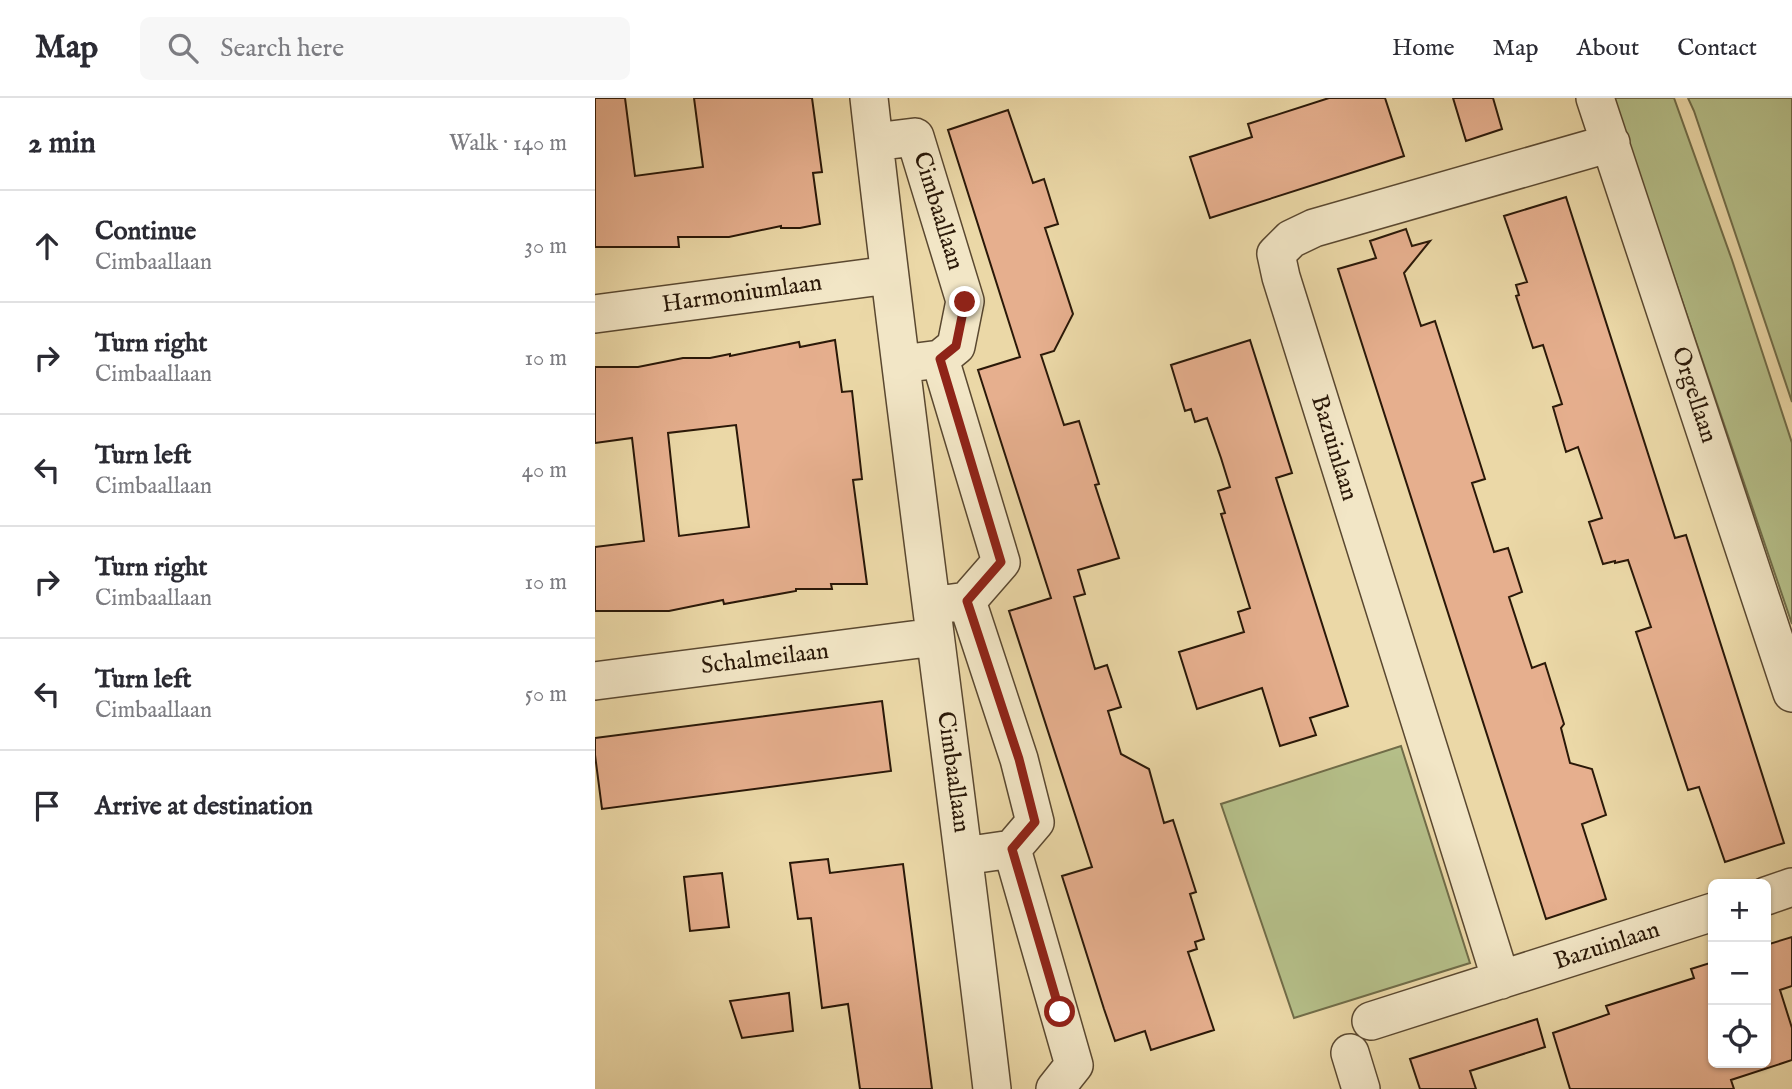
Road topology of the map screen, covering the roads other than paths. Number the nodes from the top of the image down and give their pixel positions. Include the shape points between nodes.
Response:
1 (869, 98) edge
2 (1595, 98) edge
3 (874, 142) junction
4 (1611, 143) junction
5 (889, 275) junction
6 (595, 314) edge
7 (940, 359) junction
8 (901, 364) junction
9 (967, 601) junction
10 (933, 622) junction
11 (595, 681) edge
12 (1792, 693) edge
13 (1012, 849) junction
14 (964, 856) junction
15 (1792, 887) edge
16 (1771, 894) edge
17 (1708, 914) edge
18 (1500, 980) junction
19 (1371, 1021) dead end
20 (1350, 1053) dead end
21 (992, 1089) edge
22 (1055, 1089) edge
23 (1361, 1089) edge

1 - 3 street, Cimbaallaan
2 - 4 street, Orgellaan
3 - 5 street, Cimbaallaan
3 - 7 street, Cimbaallaan via 915,137 926,170 965,302 956,346
4 - 12 street, Orgellaan
4 - 18 street, Bazuinlaan via 1314,228 1291,239 1276,254
5 - 6 street, Harmoniumlaan
5 - 8 street, Cimbaallaan
7 - 8 street
7 - 9 street via 1001,562
8 - 10 street, Cimbaallaan
9 - 10 street
9 - 13 street via 1035,822
10 - 11 street, Schalmeilaan
10 - 14 street, Cimbaallaan
13 - 14 street, Cimbaallaan
13 - 22 street via 1074,1065
14 - 21 street, Cimbaallaan
15 - 16 street
17 - 18 street, Bazuinlaan
18 - 19 street, Bazuinlaan
20 - 23 street

